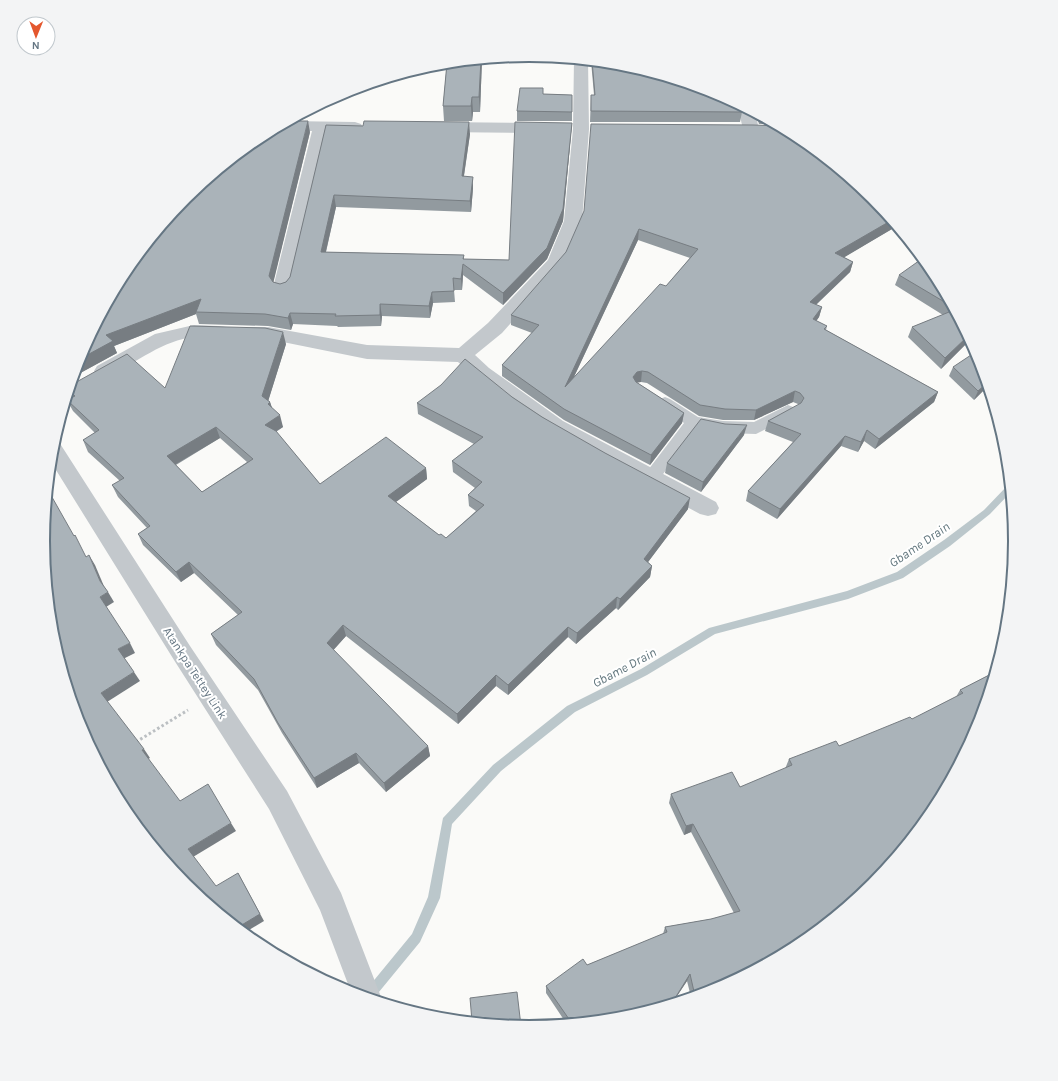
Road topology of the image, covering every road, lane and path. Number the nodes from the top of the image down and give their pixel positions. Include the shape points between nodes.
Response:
1 (581, 65) edge
2 (748, 115) edge
3 (290, 126) edge
4 (321, 126) junction
5 (368, 127) edge
6 (424, 127) edge
7 (575, 129) junction
8 (751, 129) edge
9 (282, 288) edge
10 (463, 355) junction
11 (89, 379) edge
12 (655, 396) edge
13 (792, 409) edge
14 (694, 422) junction
15 (58, 456) edge
16 (651, 478) junction
17 (708, 508) dead end
18 (211, 698) junction
19 (132, 744) edge
20 (364, 990) edge

1 - 7 street
2 - 8 street
3 - 4 street
4 - 5 street
4 - 9 street
6 - 7 street
7 - 10 street via 573,221 556,262 495,328
10 - 11 street via 367,352 268,334 194,331 162,338
10 - 16 street via 482,373 556,426
12 - 14 lane
13 - 14 lane via 756,428 723,427
14 - 16 lane
15 - 18 street, Atankpa Tettey Link
16 - 17 street
18 - 19 path
18 - 20 street, Atankpa Tettey Link via 278,800 331,903

